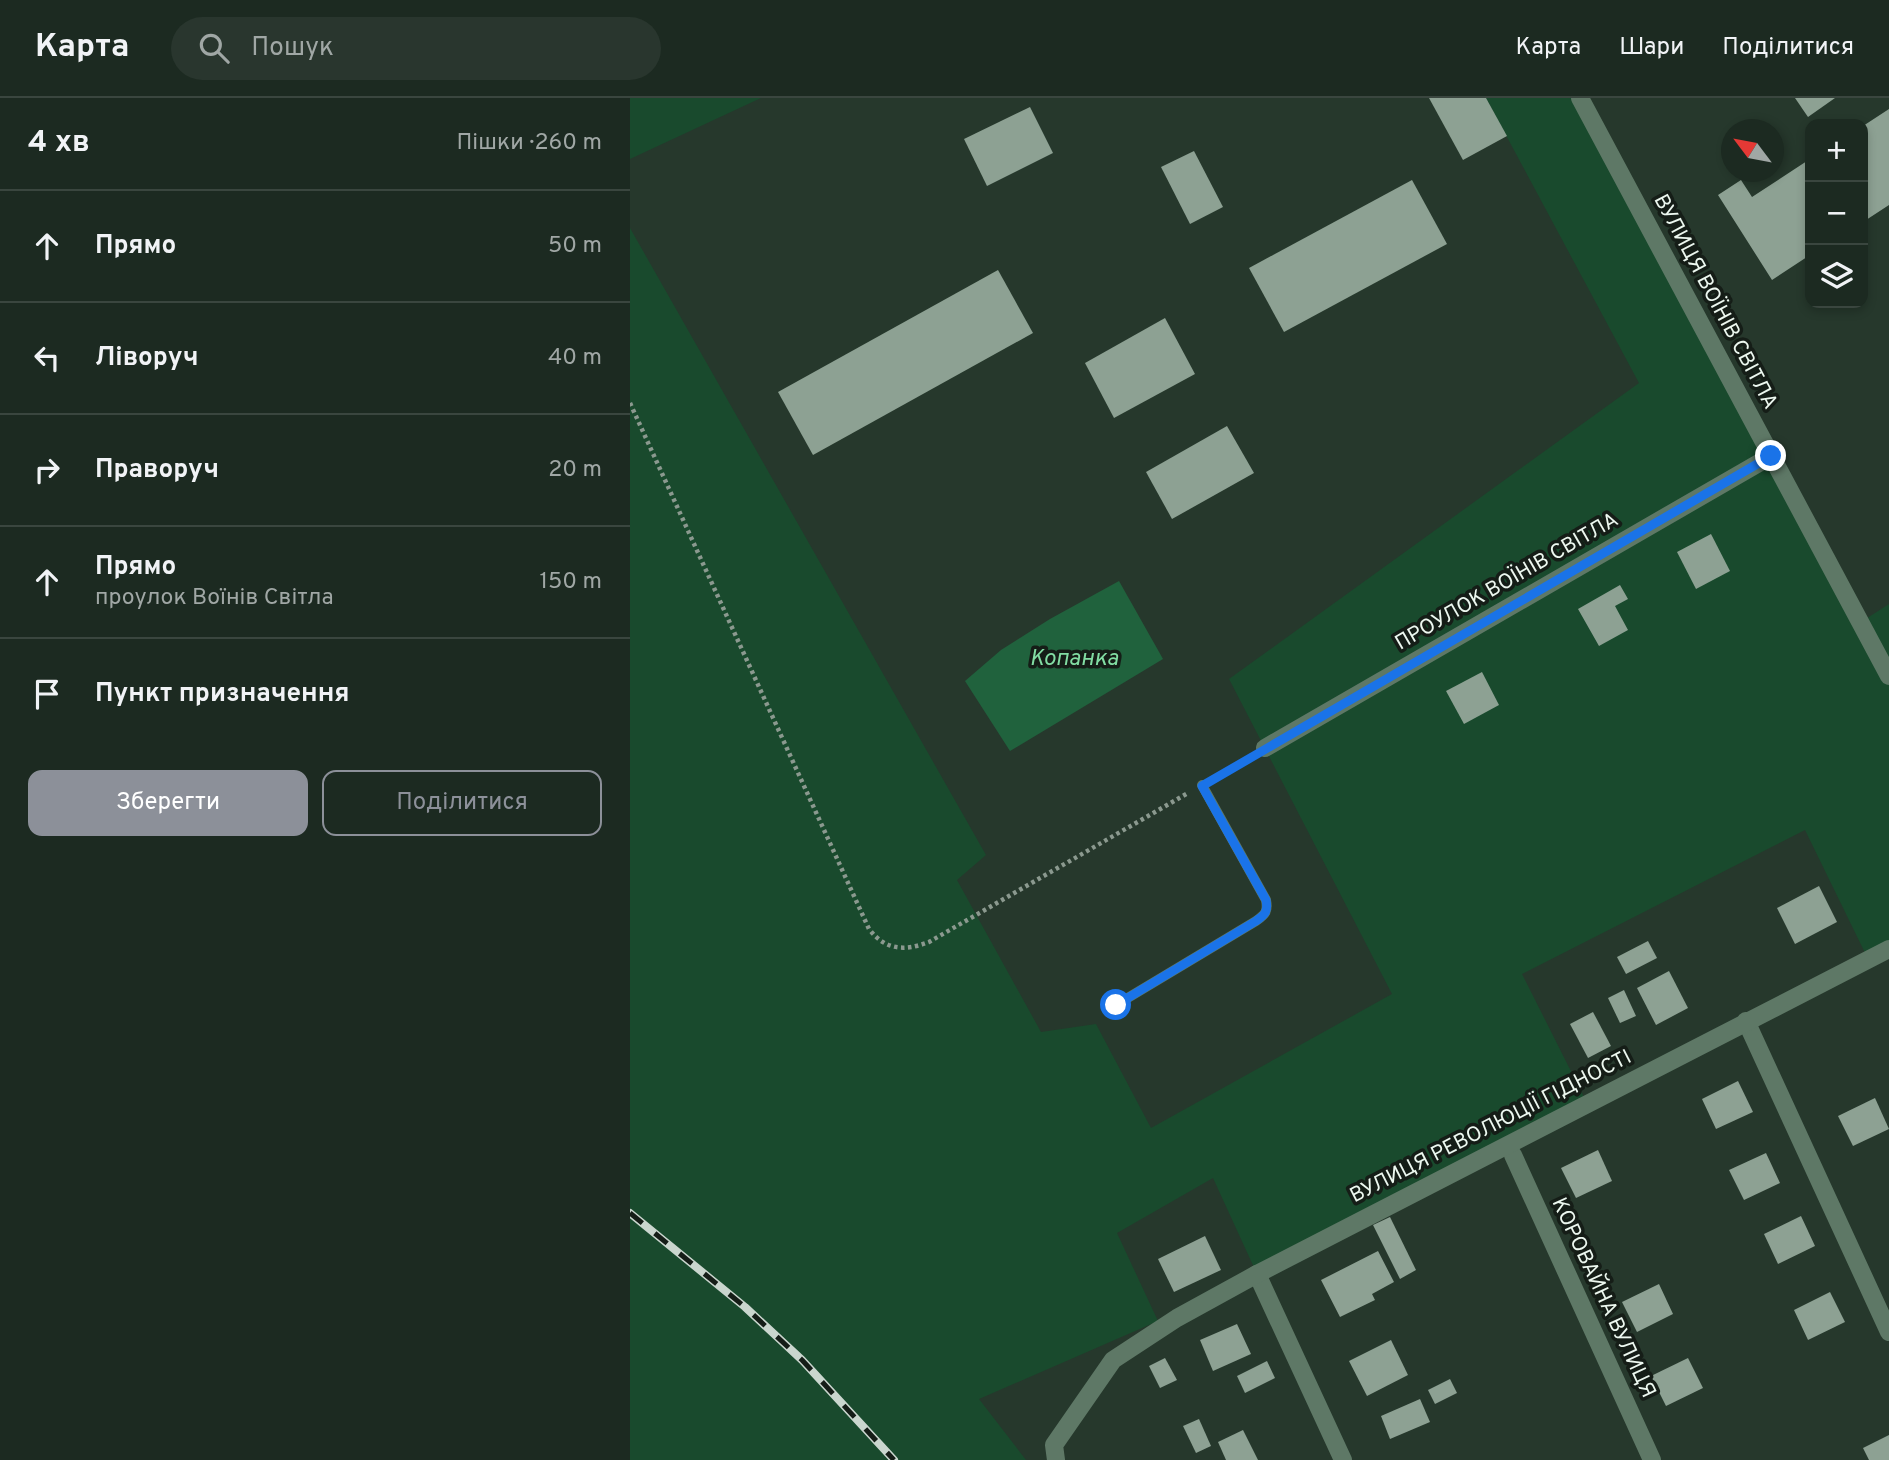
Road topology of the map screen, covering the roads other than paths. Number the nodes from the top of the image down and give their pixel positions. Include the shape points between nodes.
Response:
1 (1580, 98) edge
2 (1771, 456) junction
3 (1889, 676) edge
4 (1265, 748) road end
5 (1202, 786) road end
6 (1889, 949) edge
7 (1116, 1005) dead end
8 (1746, 1021) junction
9 (1513, 1155) dead end
10 (1257, 1274) junction
11 (1889, 1332) edge
12 (1056, 1460) edge
13 (1343, 1460) edge
14 (1653, 1460) edge

1 - 2 street, ВУЛИЦЯ ВОЇНІВ СВІТЛА
2 - 3 street, ВУЛИЦЯ ВОЇНІВ СВІТЛА
2 - 4 street, ПРОУЛОК ВОЇНІВ СВІТЛА
5 - 7 lane via 1268,909 1256,921
6 - 8 street, ВУЛИЦЯ РЕВОЛЮЦІЇ ГІДНОСТІ
8 - 10 street, ВУЛИЦЯ РЕВОЛЮЦІЇ ГІДНОСТІ
8 - 11 street
9 - 14 street, КОРОВАЙНА ВУЛИЦЯ
10 - 12 street, ВУЛИЦЯ РЕВОЛЮЦІЇ ГІДНОСТІ via 1112,1360 1054,1444
10 - 13 street

